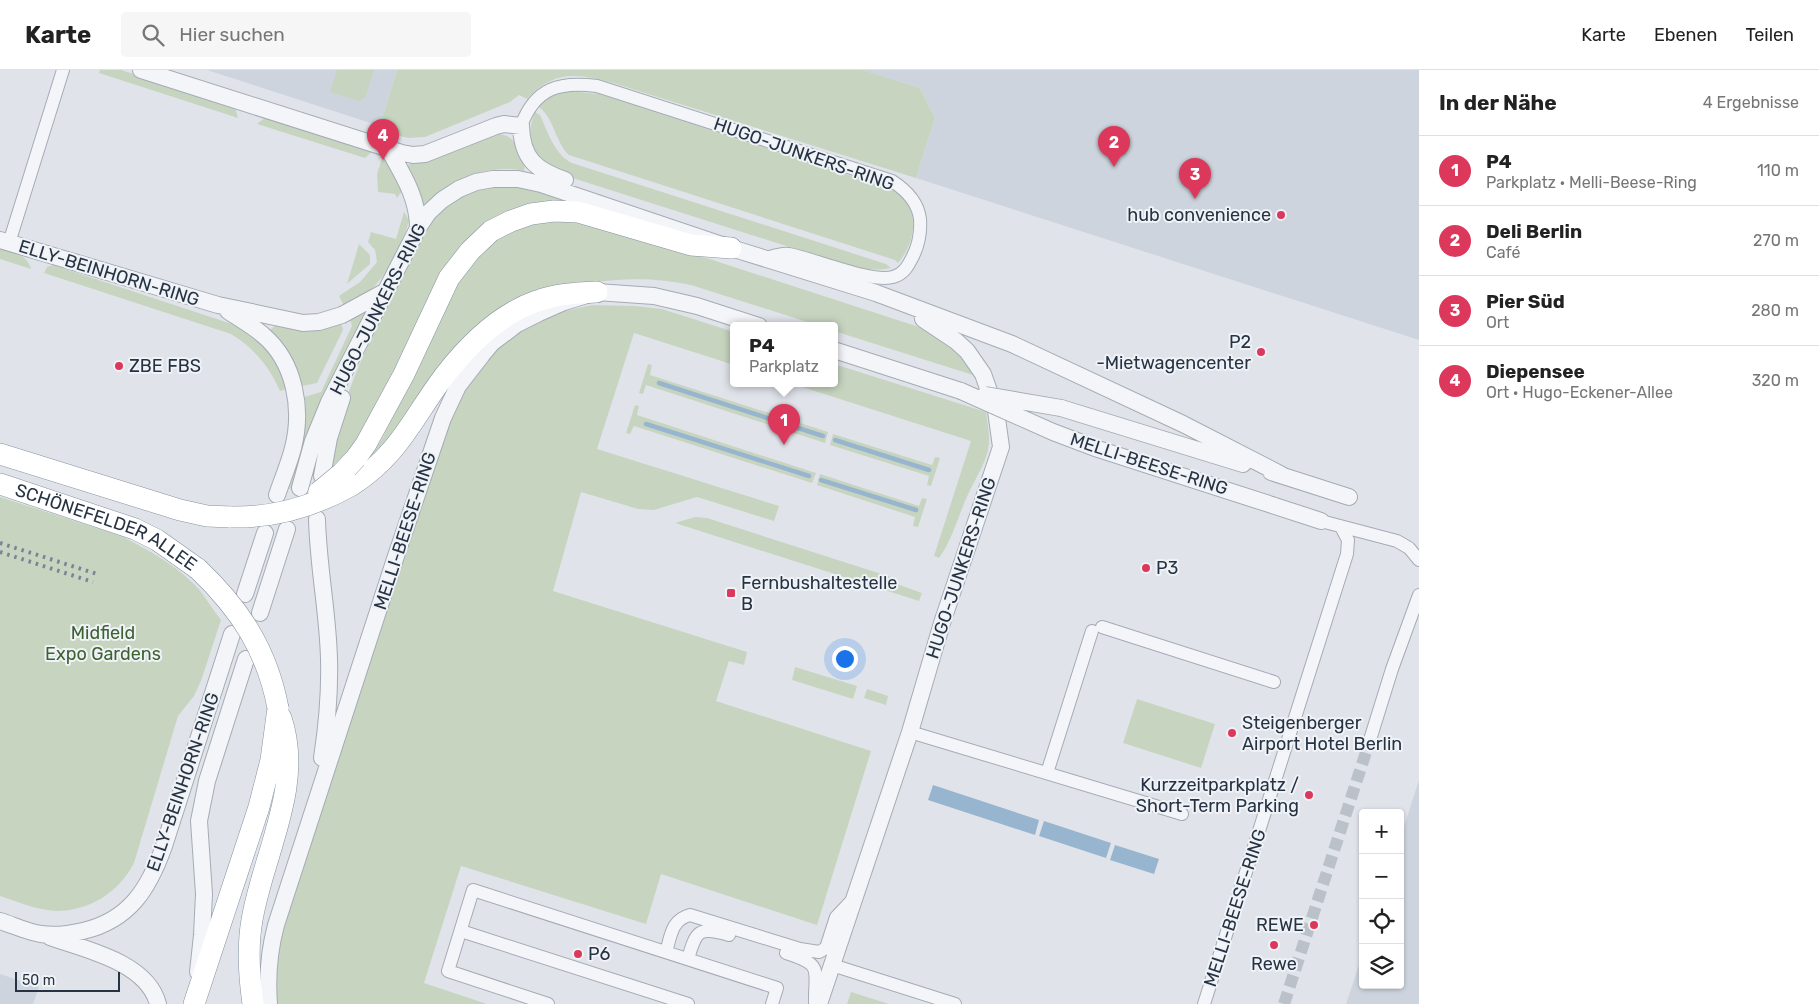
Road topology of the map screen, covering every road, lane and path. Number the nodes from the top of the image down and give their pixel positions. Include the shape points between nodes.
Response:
1 (63, 70) edge
2 (141, 70) edge
3 (521, 126) junction
4 (389, 150) junction
5 (418, 228) junction
6 (4, 241) edge
7 (731, 248) junction
8 (764, 259) junction
9 (386, 291) junction
10 (597, 292) junction
11 (218, 305) junction
12 (374, 317) junction
13 (747, 322) edge
14 (838, 351) edge
15 (961, 391) junction
16 (0, 454) edge
17 (1282, 475) junction
18 (322, 476) dead end
19 (0, 484) edge
20 (277, 495) dead end
21 (1349, 497) dead end
22 (298, 498) junction
23 (317, 519) dead end
24 (1322, 521) joint
25 (1341, 527) junction
26 (287, 529) dead end
27 (265, 533) dead end
28 (1419, 560) edge
29 (245, 594) dead end
30 (1419, 595) edge
31 (260, 613) dead end
32 (232, 634) dead end
33 (246, 659) dead end
34 (1274, 682) dead end
35 (278, 708) junction
36 (910, 732) junction
37 (1368, 742) tunnel mouth
38 (1047, 773) junction
39 (313, 809) junction
40 (1182, 814) dead end
41 (855, 897) junction
42 (0, 921) edge
43 (461, 931) junction
44 (41, 934) junction
45 (666, 952) junction
46 (688, 959) junction
47 (832, 965) junction
48 (158, 1004) edge
49 (194, 1004) edge
50 (253, 1004) edge
51 (268, 1004) edge
52 (548, 1004) edge
53 (688, 1004) edge
54 (772, 1004) edge
55 (814, 1004) edge
56 (819, 1004) edge
57 (955, 1004) edge
58 (1204, 1004) edge

1 - 6 street
2 - 4 street
3 - 4 street via 496,126 425,154
3 - 7 street via 530,159 547,174 696,225
3 - 8 street, HUGO-JUNKERS-RING via 531,105 546,91 568,84 596,86 892,181 909,194 919,215 919,242 915,253 902,273 892,278 871,277 787,253
4 - 5 street via 415,202
5 - 7 street, HUGO-JUNKERS-RING via 428,213 459,189 493,178 518,179
5 - 9 street, HUGO-JUNKERS-RING
6 - 11 street, ELLY-BEINHORN-RING
7 - 8 street, HUGO-JUNKERS-RING
7 - 22 highway, bridge via 691,245 578,212 531,214 491,231 448,278 400,381 356,458 327,487
8 - 17 street, HUGO-JUNKERS-RING via 876,293 1012,344 1183,424
8 - 36 street, HUGO-JUNKERS-RING via 782,274 919,316 942,330 966,351 983,374 996,411 1001,447 942,623
9 - 11 street, ELLY-BEINHORN-RING via 342,315 319,322 303,323
9 - 12 street, HUGO-JUNKERS-RING
10 - 13 street, MELLI-BEESE-RING via 654,296
10 - 22 highway, SCHÖNEFELDER ALLEE, bridge via 564,294 536,301 485,331 445,375 406,435 377,466 334,496 314,504
10 - 39 street, MELLI-BEESE-RING via 564,302 517,324 492,343 458,386 443,418
11 - 20 street, ELLY-BEINHORN-RING via 263,335 276,348 293,382 298,422
12 - 18 street via 328,438
12 - 22 street, HUGO-JUNKERS-RING via 329,402 313,441
14 - 15 street, MELLI-BEESE-RING
15 - 17 street, MELLI-BEESE-RING, bridge via 1061,408
15 - 24 street, MELLI-BEESE-RING, bridge via 1098,449
16 - 22 highway, SCHÖNEFELDER ALLEE, bridge via 207,516 266,516
17 - 21 street, MELLI-BEESE-RING
19 - 35 highway, SCHÖNEFELDER ALLEE, bridge via 135,529 157,540 198,569 222,593 248,627 268,671
23 - 39 street via 329,658 329,704
24 - 25 street, MELLI-BEESE-RING
25 - 28 street, MELLI-BEESE-RING via 1397,541 1409,548
25 - 58 street, MELLI-BEESE-RING via 1348,540 1348,554
26 - 31 street
27 - 29 street
30 - 37 street
32 - 44 street, ELLY-BEINHORN-RING via 164,846 144,891 109,922 76,933
33 - 49 street via 207,781 199,821 204,894
34 - 38 street via 1097,629
35 - 49 highway via 271,760 259,807
35 - 50 highway, SCHÖNEFELDER ALLEE via 288,747 288,766 283,803 251,920 249,950
36 - 38 street
36 - 41 street, HUGO-JUNKERS-RING
38 - 40 street
39 - 51 street, MELLI-BEESE-RING via 271,943
41 - 45 street via 836,917 826,948 819,952 690,915 678,920
41 - 47 street, HUGO-JUNKERS-RING
42 - 44 street, ELLY-BEINHORN-RING
43 - 45 street via 473,890
43 - 52 street via 448,971
43 - 53 street
44 - 48 street via 130,968 146,981
45 - 46 street
46 - 54 street via 777,988
46 - 55 street via 697,935 713,930 799,957 815,968 817,974
47 - 56 street, HUGO-JUNKERS-RING
47 - 57 street

